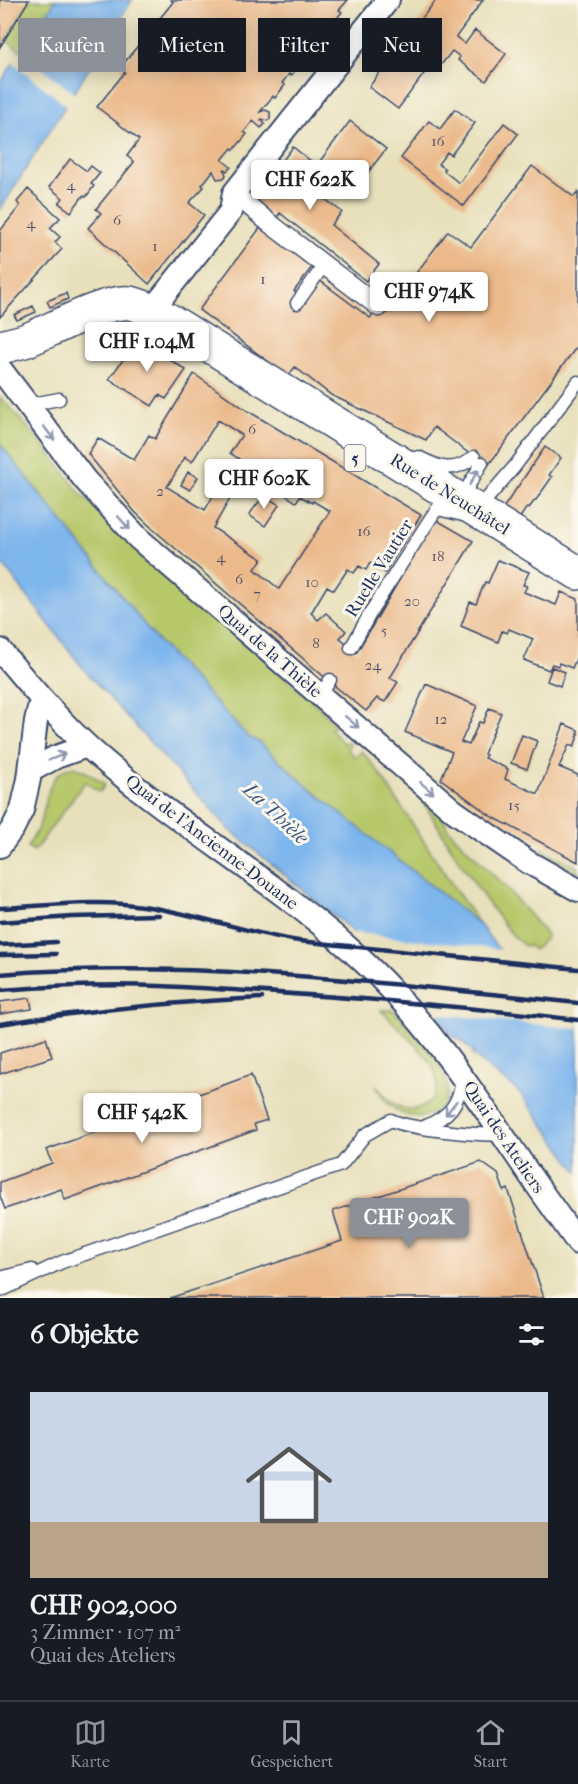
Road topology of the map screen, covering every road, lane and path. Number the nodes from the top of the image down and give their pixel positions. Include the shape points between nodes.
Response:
1 (388, 0) edge
2 (234, 192) junction
3 (324, 265) junction
4 (297, 303) dead end
5 (379, 307) dead end
6 (146, 318) junction
7 (0, 363) edge
8 (259, 372) junction
9 (578, 382) edge
10 (58, 399) dead end
11 (27, 405) junction
12 (381, 437) dead end
13 (410, 453) dead end
14 (450, 507) junction
15 (578, 574) edge
16 (351, 648) dead end
17 (0, 650) edge
18 (41, 700) junction
19 (87, 746) junction
20 (30, 771) junction
21 (0, 846) edge
22 (578, 890) edge
23 (428, 1031) joint
24 (463, 1077) junction
25 (423, 1127) junction
26 (502, 1134) junction
27 (578, 1244) edge
28 (62, 1263) junction
29 (0, 1278) edge
30 (0, 1291) edge

1 - 2 street
2 - 3 street
2 - 6 street via 231,211
3 - 4 lane
3 - 5 street
6 - 7 main road, Rue de Neuchâtel / 5 via 132,303 116,303 24,341
6 - 8 main road, Rue de Neuchâtel / 5
6 - 14 main road, Rue de Neuchâtel / 5 via 316,435
7 - 11 street, Quai de la Thièle
8 - 12 lane via 295,386
8 - 14 main road, Rue de Neuchâtel / 5
9 - 14 lane via 515,466
10 - 11 lane
11 -> 22 street, Quai de la Thièle via 85,480 139,539 325,687 454,811 528,862
14 -> 13 lane via 478,460 448,469
14 - 15 main road, Rue de Neuchâtel / 5
14 - 16 lane, Ruelle Vautier via 369,607
17 - 18 street, Quai de l'Ancienne-Douane
18 - 19 street, Quai de l'Ancienne-Douane
18 - 20 street
20 -> 19 street
19 - 23 street, Quai de l'Ancienne-Douane via 313,919 367,965
20 - 21 street via 18,819
23 - 24 street, Quai des Ateliers
24 -> 25 lane via 452,1109
24 - 26 street, Quai des Ateliers
25 - 26 lane
25 - 28 lane via 391,1120 365,1135 341,1166
26 - 27 street, Quai des Ateliers
28 - 29 lane
28 - 30 lane

